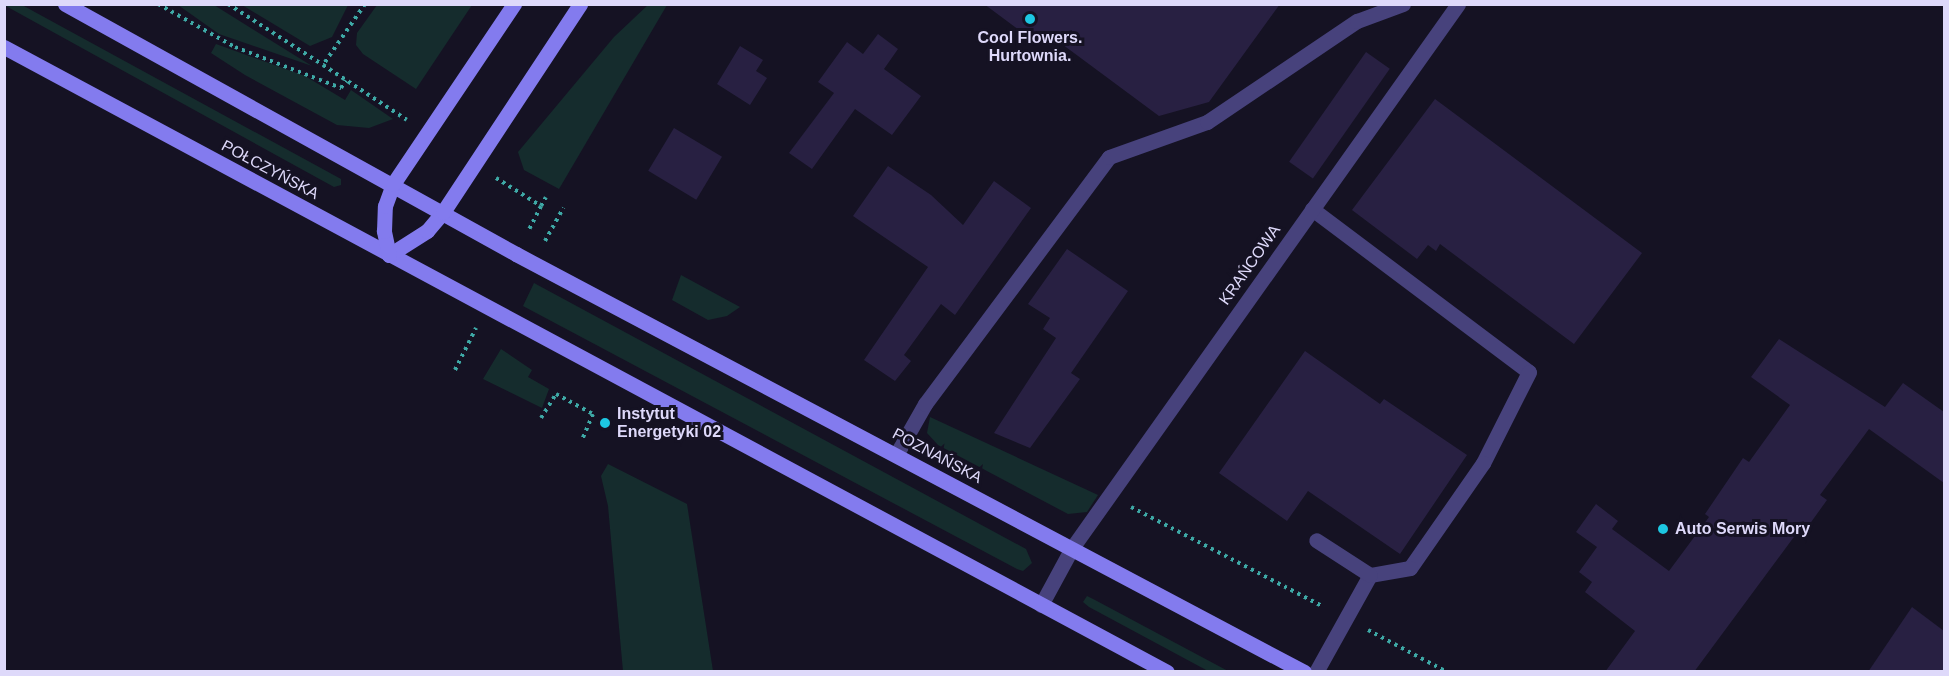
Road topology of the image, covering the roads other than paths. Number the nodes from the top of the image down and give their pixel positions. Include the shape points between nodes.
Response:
1 (65, 4) edge
2 (514, 4) edge
3 (580, 4) edge
4 (1402, 4) edge
5 (1458, 4) edge
6 (4, 47) edge
7 (393, 184) junction
8 (1312, 209) junction
9 (443, 212) junction
10 (389, 255) junction
11 (896, 455) junction
12 (1316, 540) dead end
13 (1072, 548) junction
14 (1370, 575) junction
15 (1041, 604) junction
16 (1167, 672) edge
17 (1304, 672) edge
18 (1316, 672) edge

1 - 7 main road
2 - 7 main road
3 - 9 main road
4 - 11 street via 1357,21 1208,122 1109,157 925,404
5 - 8 street, KRAŃCOWA
6 - 10 main road, POŁCZYŃSKA
7 - 9 main road
7 - 10 main road via 385,206 384,231
8 - 13 street, KRAŃCOWA
8 - 14 street via 1528,372 1483,463 1410,568
9 - 10 main road via 427,231
9 - 11 main road, POZNAŃSKA
10 - 15 main road, POŁCZYŃSKA
11 - 13 main road, POZNAŃSKA
12 - 14 street
13 - 15 street, KRAŃCOWA
13 - 17 main road, POZNAŃSKA
14 - 18 street
15 - 16 main road

